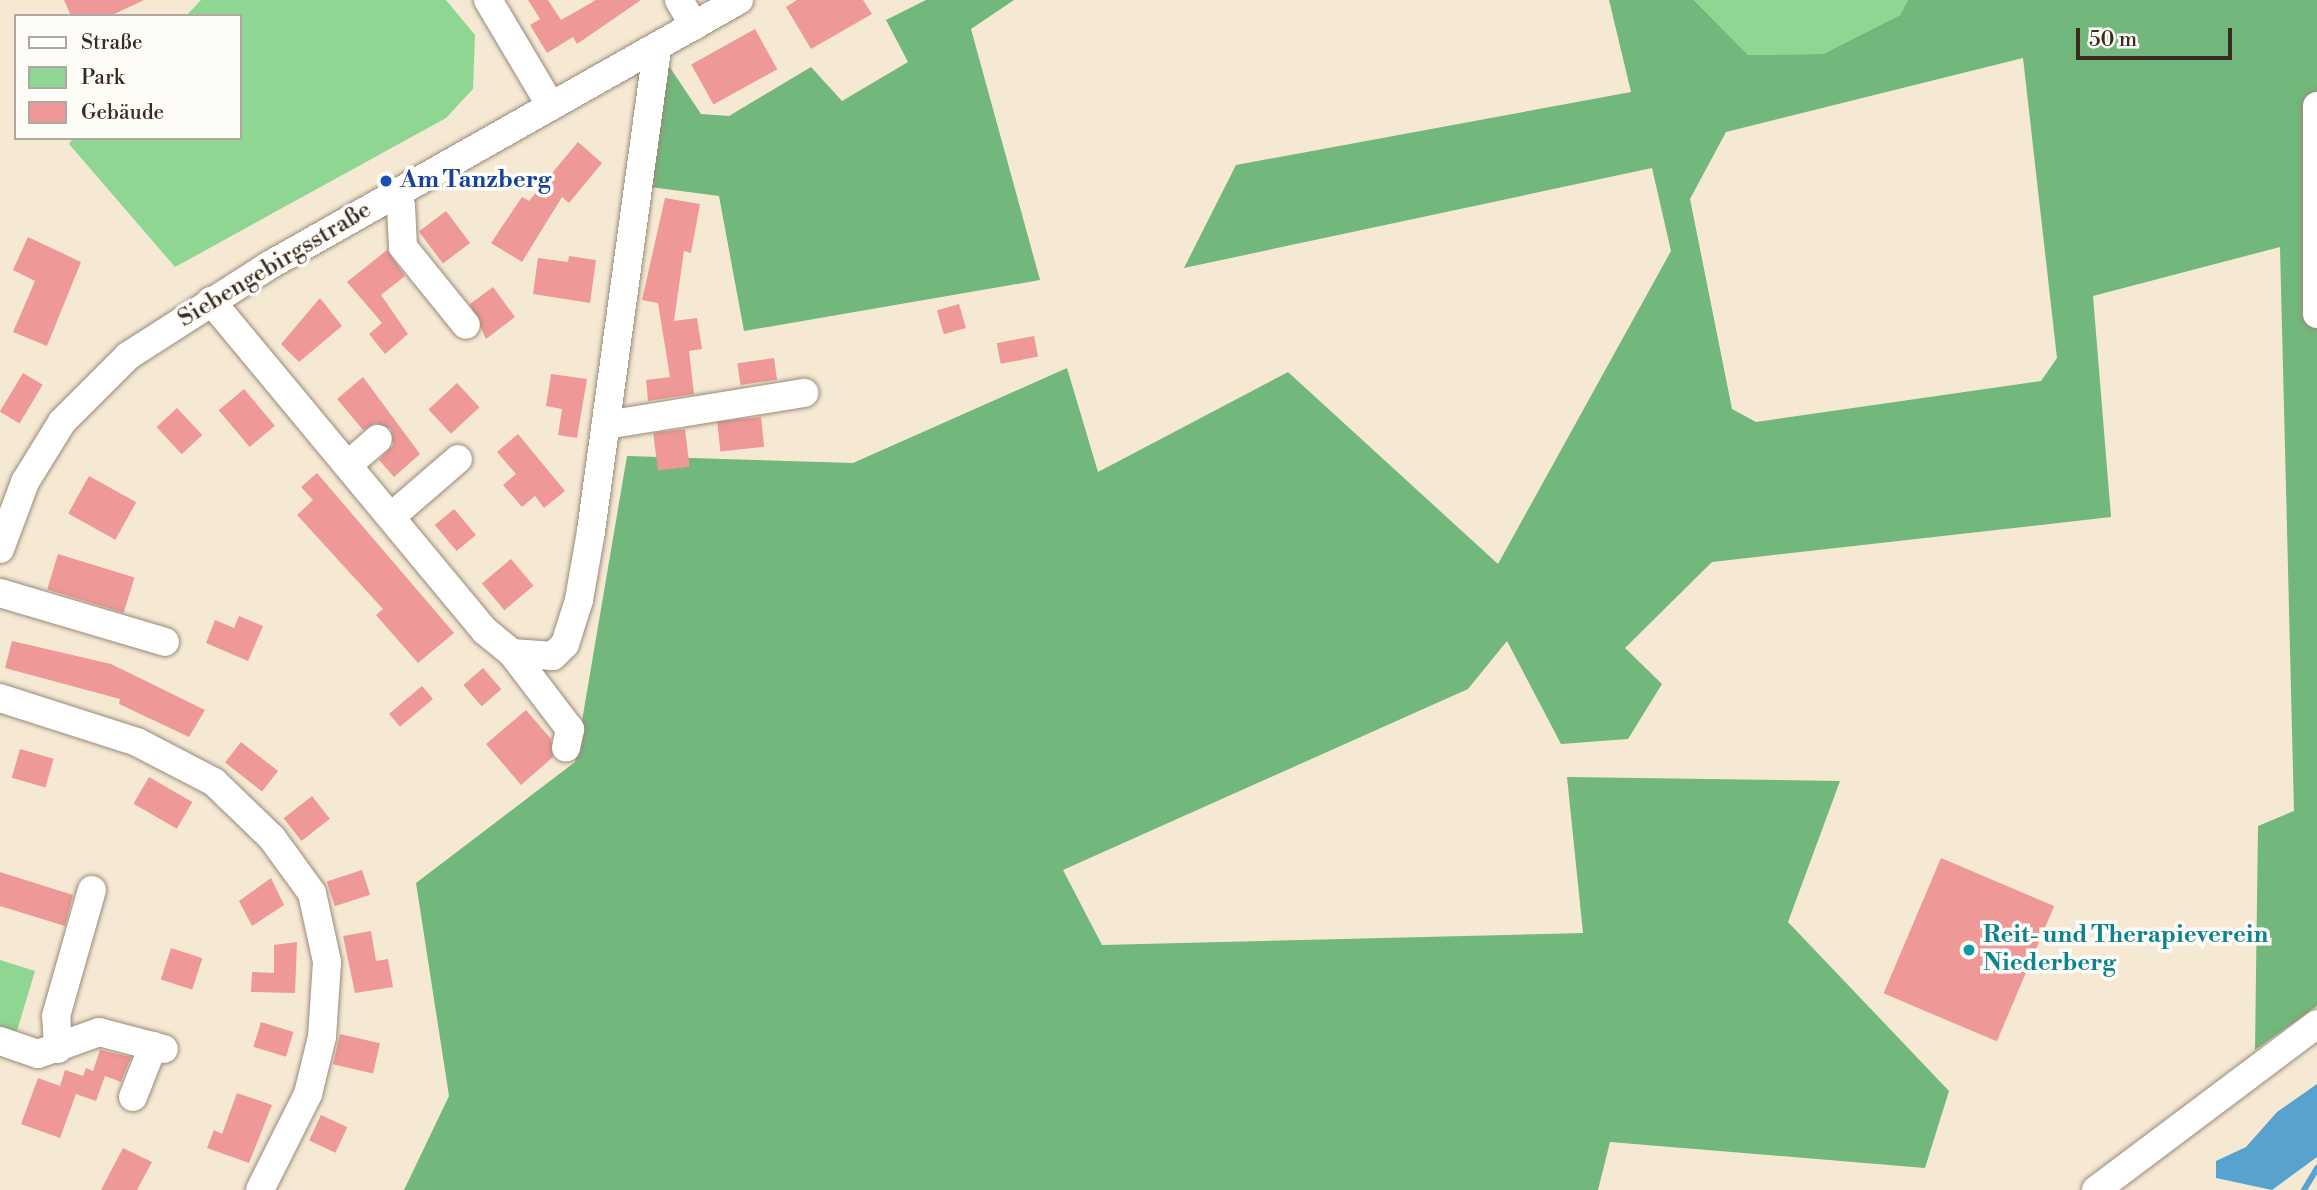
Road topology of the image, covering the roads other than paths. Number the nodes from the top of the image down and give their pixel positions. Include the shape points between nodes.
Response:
1 (488, 0) edge
2 (679, 0) edge
3 (738, 0) edge
4 (694, 26) junction
5 (657, 47) junction
6 (551, 106) junction
7 (2317, 106) edge
8 (394, 194) junction
9 (211, 301) junction
10 (2317, 314) edge
11 (466, 326) dead end
12 (804, 393) dead end
13 (606, 425) junction
14 (378, 439) dead end
15 (458, 459) dead end
16 (349, 464) junction
17 (392, 516) junction
18 (0, 549) edge
19 (0, 593) edge
20 (165, 642) dead end
21 (512, 653) junction
22 (0, 698) edge
23 (566, 748) dead end
24 (92, 890) dead end
25 (2317, 1024) edge
26 (0, 1041) edge
27 (58, 1049) junction
28 (133, 1097) dead end
29 (260, 1190) edge
30 (2096, 1190) edge

1 - 6 street
2 - 4 street
3 - 4 street, Siebengebirgsstraße
4 - 5 street, Siebengebirgsstraße
5 - 6 street, Siebengebirgsstraße
5 - 13 street
6 - 8 street, Siebengebirgsstraße
7 - 10 street
8 - 9 street, Siebengebirgsstraße
8 - 11 street via 401,206 402,247
9 - 16 street
9 - 18 street, Siebengebirgsstraße via 128,356 62,422 25,482
12 - 13 street
13 - 21 street via 579,600 565,645 541,658
14 - 16 street
15 - 17 street
16 - 17 street
17 - 21 street via 485,631
19 - 20 street
21 - 23 street via 570,729
22 - 29 street via 137,742 214,782 272,838 312,893 327,962 322,1037 308,1094
24 - 27 street via 56,1016
25 - 30 street
26 - 27 street via 38,1054
27 - 28 street via 99,1032 158,1048

